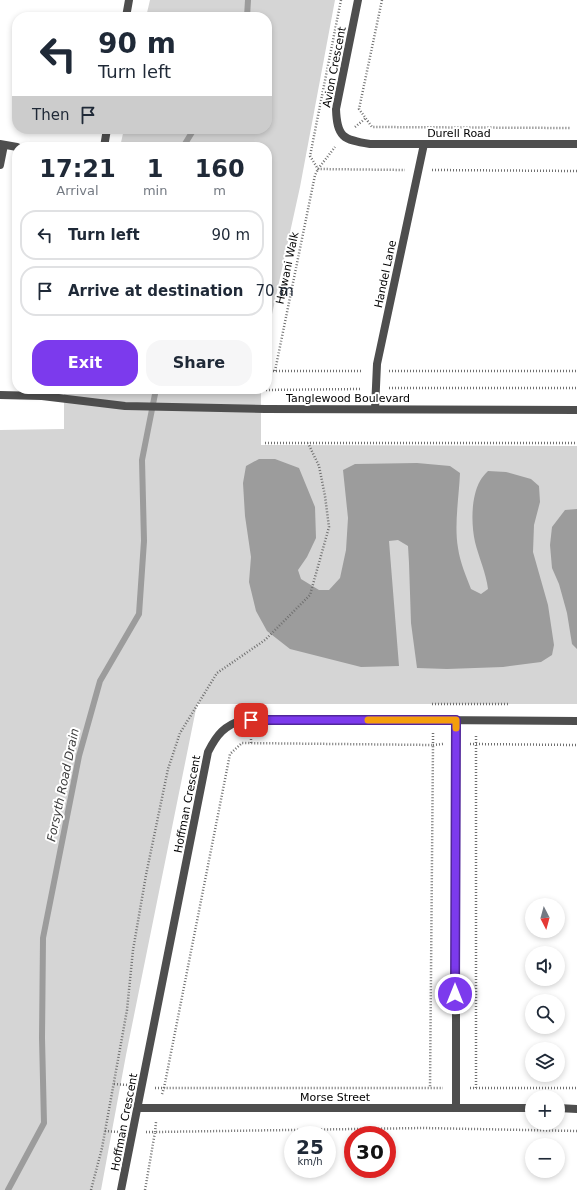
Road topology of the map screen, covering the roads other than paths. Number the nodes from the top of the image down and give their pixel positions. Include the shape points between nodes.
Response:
1 (129, 0) edge
2 (358, 0) edge
3 (127, 12) edge
4 (343, 136) joint
5 (2, 144) edge
6 (424, 144) junction
7 (577, 144) edge
8 (12, 147) edge
9 (0, 165) edge
10 (0, 396) edge
11 (375, 409) junction
12 (577, 410) edge
13 (456, 720) junction
14 (577, 721) edge
15 (138, 1108) junction
16 (456, 1108) junction
17 (525, 1108) edge
18 (565, 1108) edge
19 (577, 1108) edge
20 (121, 1190) edge

1 - 3 street
2 - 4 street, Avion Crescent via 336,109 336,124
4 - 6 street, Durell Road via 353,142 370,144
5 - 8 street
5 - 9 street
6 - 7 street, Durell Road
6 - 11 street, Handel Lane via 377,364
10 - 11 street, Tanglewood Boulevard via 42,396 125,406
11 - 12 street, Tanglewood Boulevard
13 - 14 street, Hoffman Crescent
13 - 15 street, Hoffman Crescent via 244,719 233,723 215,739 208,752
13 - 16 street
15 - 16 street, Morse Street
15 - 20 street, Hoffman Crescent
16 - 17 street, Morse Street
18 - 19 street

